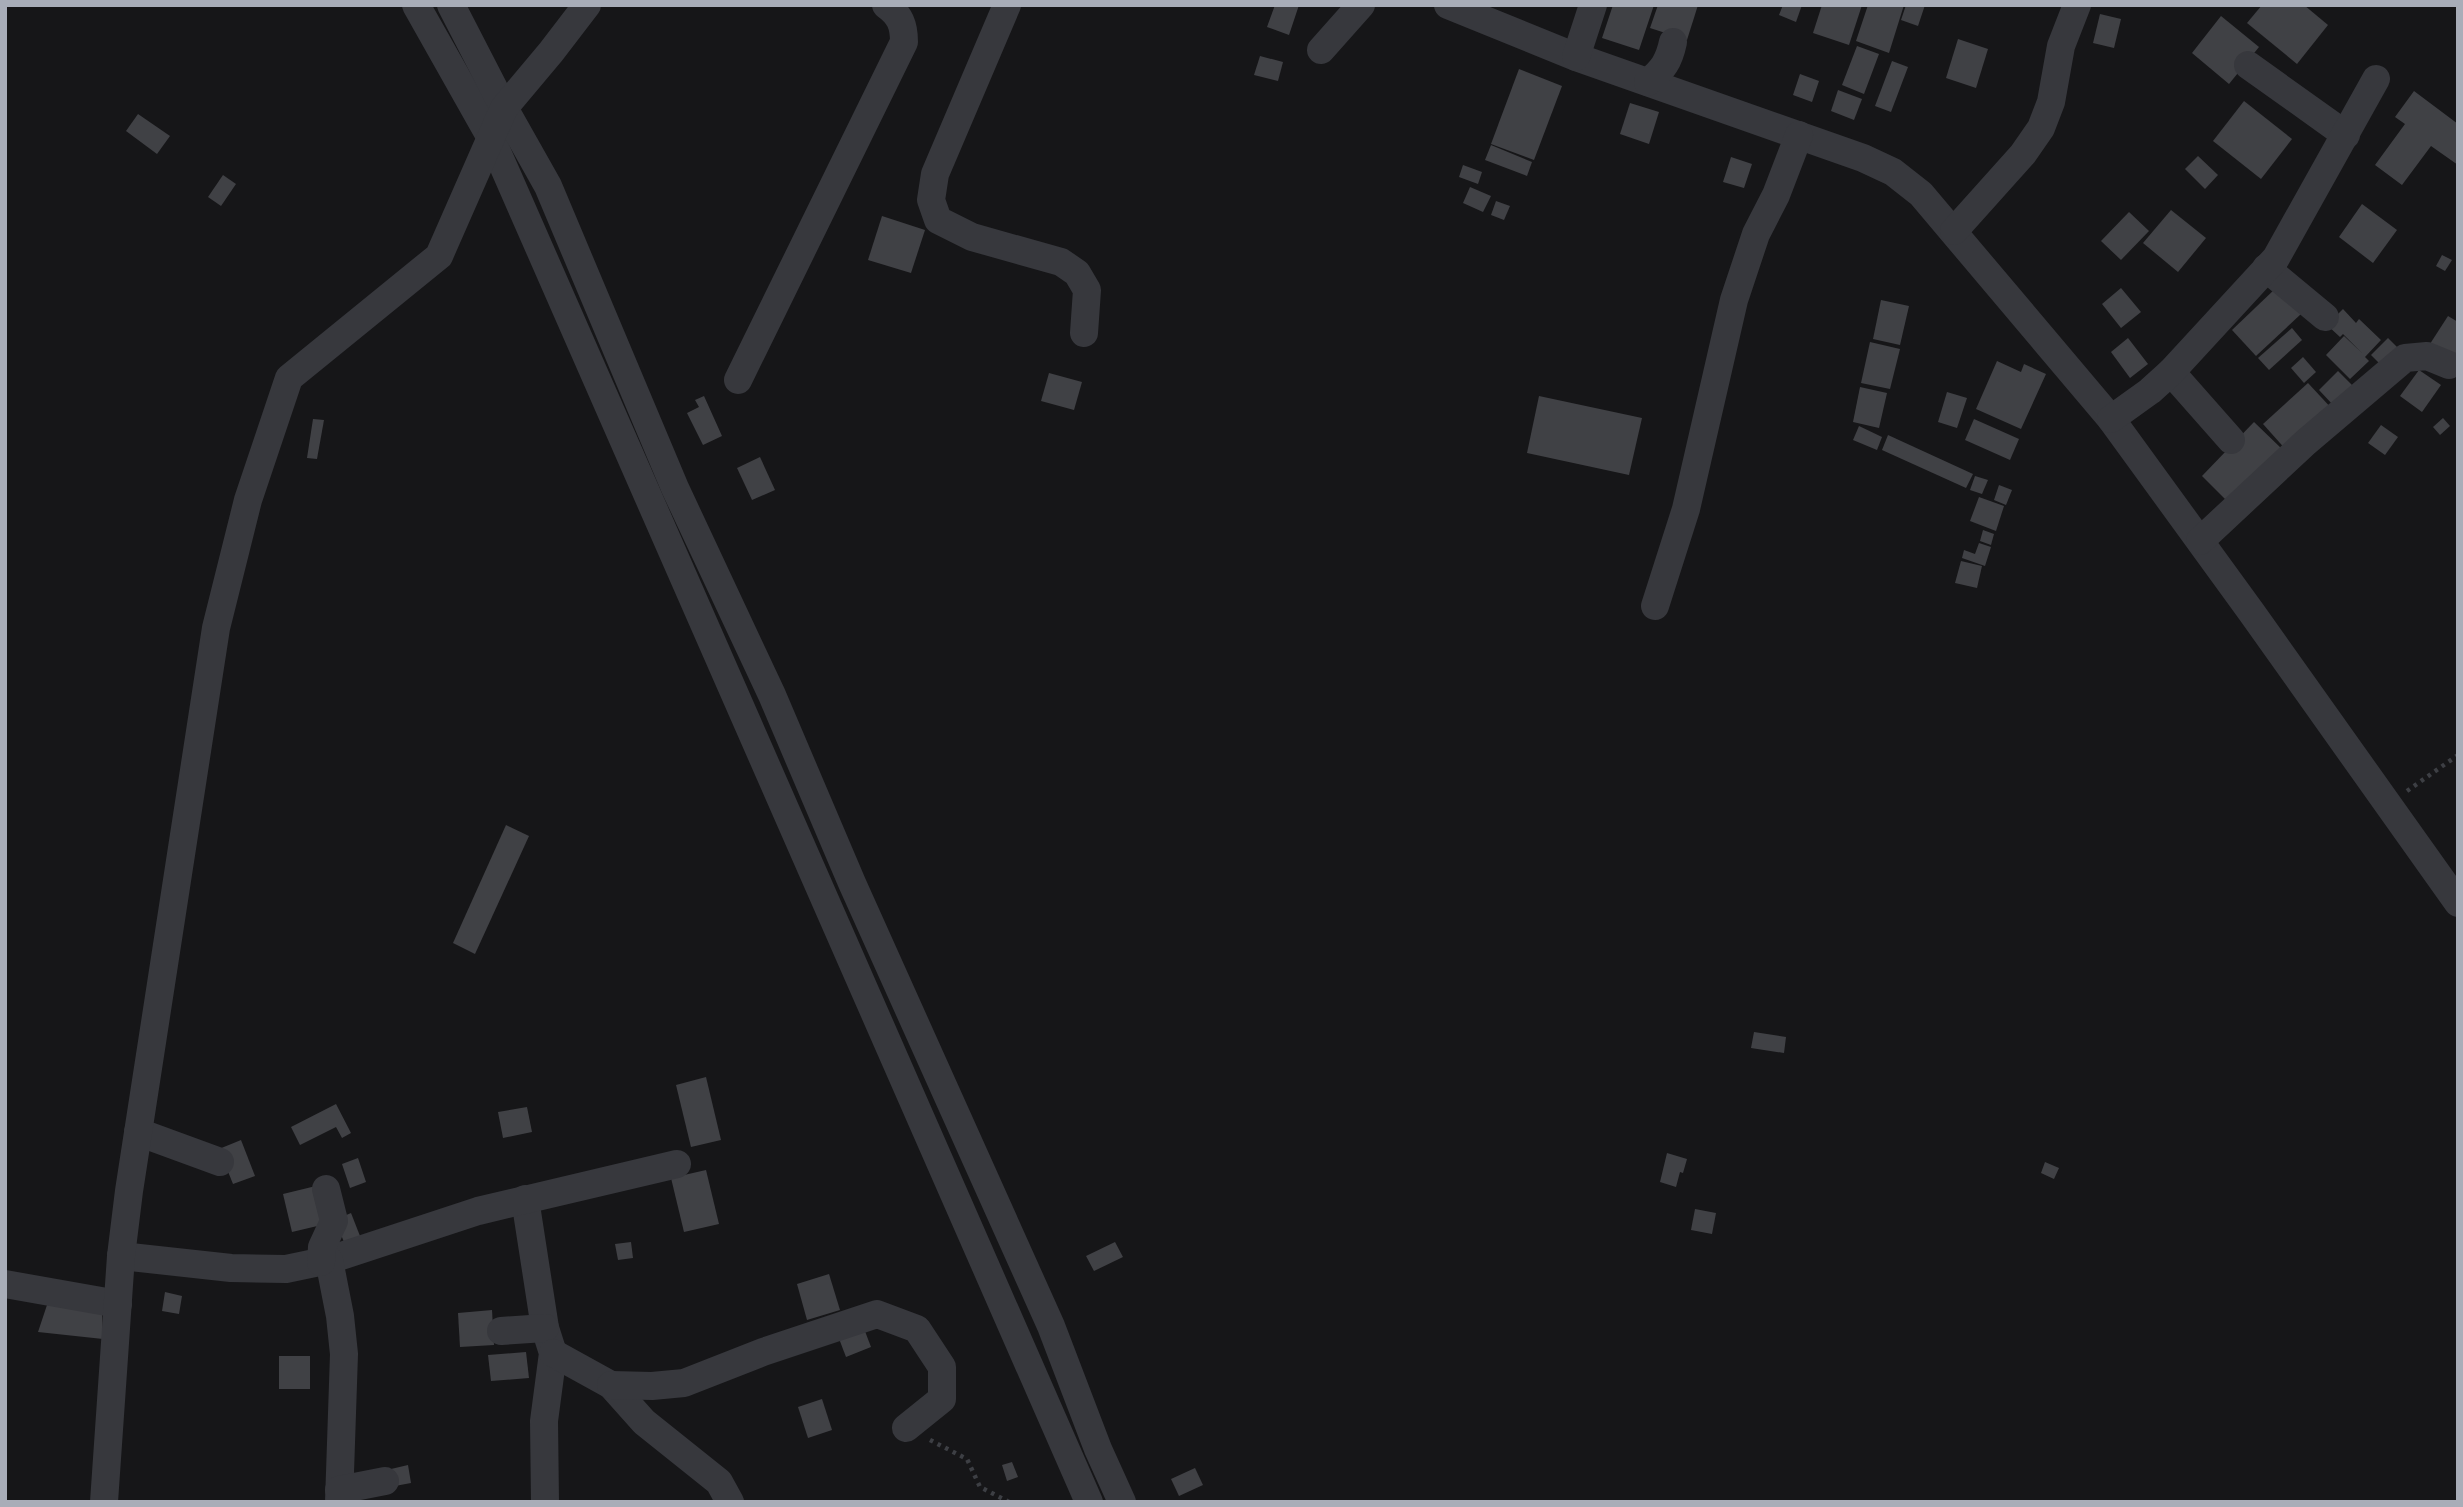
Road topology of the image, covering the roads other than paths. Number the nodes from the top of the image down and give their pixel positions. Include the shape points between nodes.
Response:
1 (416, 5) edge
2 (451, 5) edge
3 (587, 5) edge
4 (886, 5) edge
5 (1007, 5) edge
6 (1361, 5) edge
7 (1448, 5) edge
8 (1593, 5) edge
9 (2077, 5) edge
10 (1674, 42) dead end
11 (1321, 50) dead end
12 (1576, 57) junction
13 (2248, 65) dead end
14 (2376, 79) dead end
15 (1648, 82) junction
16 (504, 108) junction
17 (1799, 135) junction
18 (2346, 135) junction
19 (491, 138) junction
20 (1954, 231) junction
21 (2266, 268) junction
22 (2325, 317) dead end
23 (1084, 333) dead end
24 (2449, 365) dead end
25 (2171, 372) junction
26 (738, 380) dead end
27 (2110, 419) junction
28 (2231, 440) dead end
29 (2200, 541) junction
30 (1656, 607) dead end
31 (2458, 903) edge
32 (138, 1132) junction
33 (220, 1163) dead end
34 (677, 1164) dead end
35 (326, 1189) dead end
36 (524, 1199) junction
37 (121, 1256) junction
38 (325, 1261) junction
39 (5, 1284) edge
40 (118, 1304) junction
41 (501, 1331) dead end
42 (549, 1341) junction
43 (611, 1385) junction
44 (906, 1428) road end
45 (385, 1481) dead end
46 (339, 1496) edge
47 (104, 1502) edge
48 (545, 1502) edge
49 (730, 1502) edge
50 (1089, 1502) edge
51 (1122, 1502) edge

1 - 19 street
2 - 16 street
3 - 16 street
4 - 26 street via 897,13 904,42
5 - 23 street via 935,174 932,200 938,220 972,237 1061,262 1077,273 1087,290
6 - 11 street
7 - 12 street
8 - 12 street
9 - 20 street via 2061,46 2051,102 2041,128
10 - 15 street via 1669,59
12 - 15 street
13 - 18 street
14 - 18 street
15 - 17 street
16 - 19 street
16 - 51 street via 548,186 675,488 772,695 1051,1326
17 - 20 street via 1893,172 1921,194
17 - 30 street via 1756,234 1734,300 1686,509
18 - 21 street via 2289,239
19 - 32 street via 439,256 289,378 248,500 216,628
19 - 50 street
20 - 27 street
21 - 22 street
21 - 25 street
24 - 29 street via 2427,356 2405,358 2305,442
25 - 27 street
25 - 28 street
27 - 29 street
29 - 31 street
32 - 33 street
32 - 37 street
34 - 36 street
35 - 38 street via 334,1221 322,1247
36 - 38 street
36 - 42 street
37 - 38 street via 231,1268 286,1269
37 - 40 street
38 - 46 street via 340,1316 344,1354
39 - 40 street
40 - 47 street
41 - 42 street
42 - 43 street
42 - 48 street
43 - 44 street via 684,1382 877,1314 917,1329 942,1367 942,1399
43 - 49 street via 644,1422 719,1482
45 - 46 street

